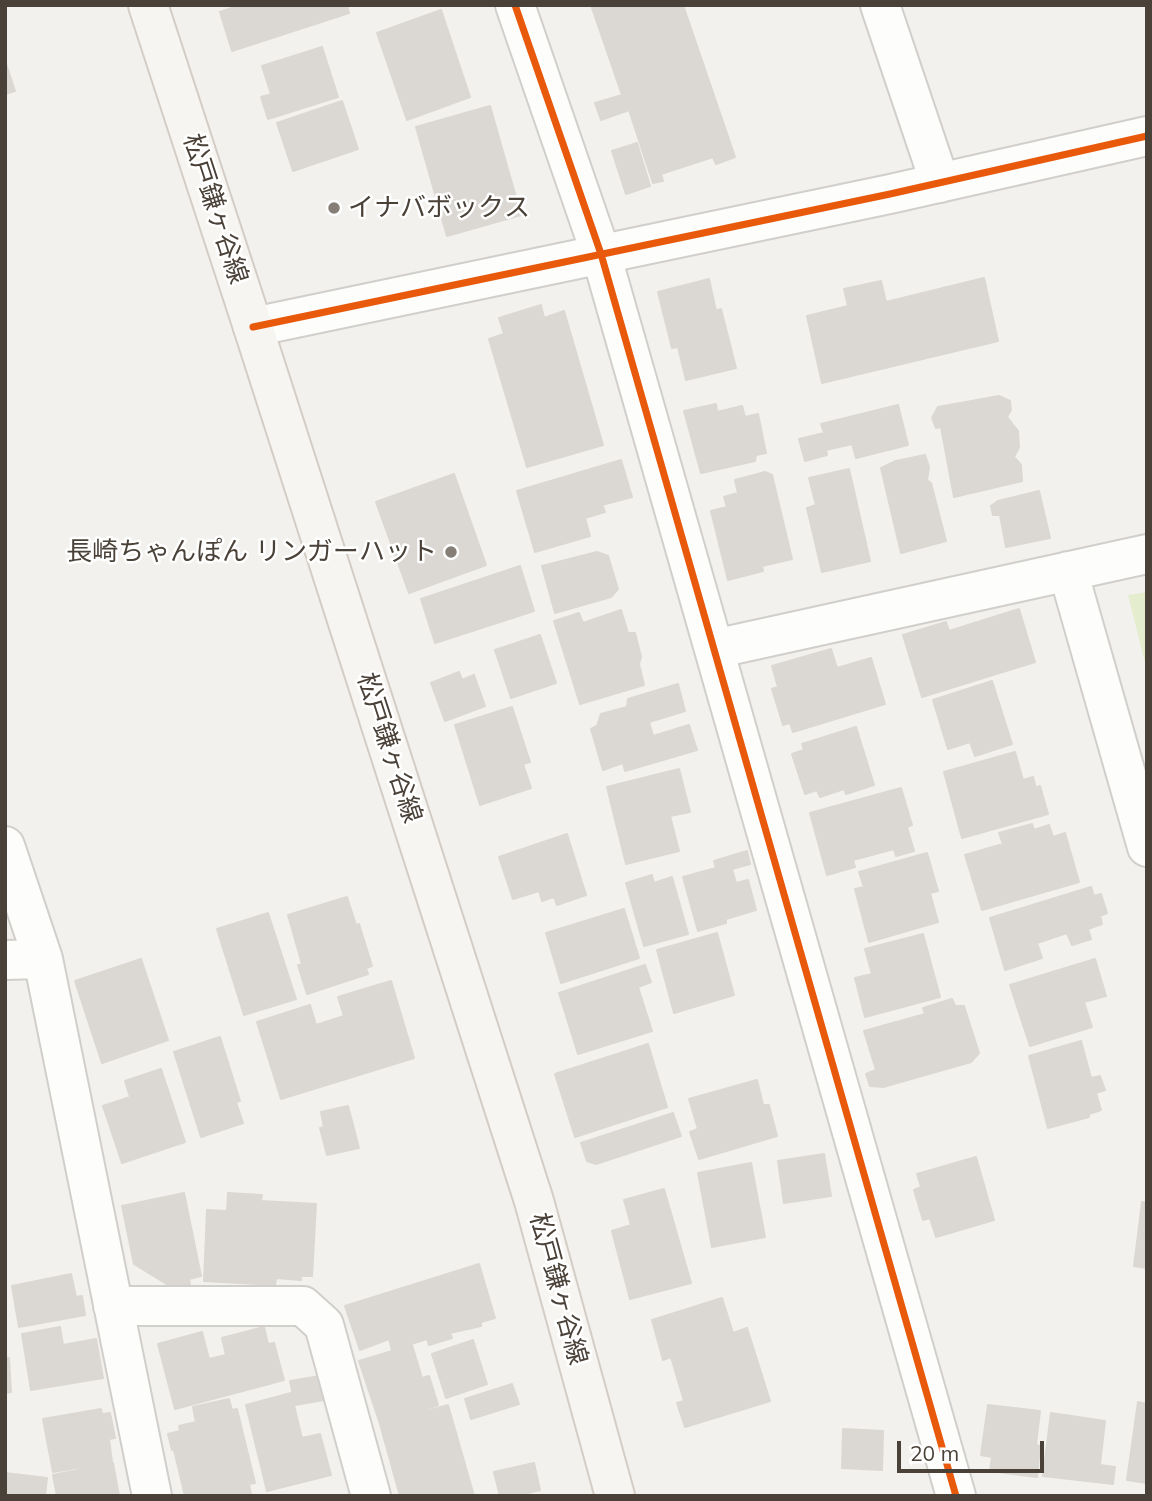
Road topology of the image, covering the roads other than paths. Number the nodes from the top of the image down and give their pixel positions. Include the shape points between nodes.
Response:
1 (148, 5) edge
2 (515, 5) edge
3 (880, 5) edge
4 (1147, 136) edge
5 (940, 183) junction
6 (601, 254) junction
7 (253, 327) junction
8 (1147, 554) edge
9 (1068, 570) junction
10 (714, 649) junction
11 (5, 846) edge
12 (1147, 848) edge
13 (43, 959) junction
14 (5, 960) edge
15 (113, 1306) junction
16 (152, 1496) edge
17 (371, 1496) edge
18 (615, 1496) edge
19 (956, 1496) edge

1 - 7 main road, 松戸鎌ヶ谷線
2 - 6 street
3 - 5 street
4 - 5 street
5 - 6 street
6 - 7 street
6 - 10 street
7 - 18 main road, 松戸鎌ヶ谷線 via 534,1201
8 - 9 street
9 - 10 street
9 - 12 street
10 - 19 street
11 - 13 street
13 - 14 street
13 - 15 street
15 - 16 street
15 - 17 street via 303,1306 324,1325

